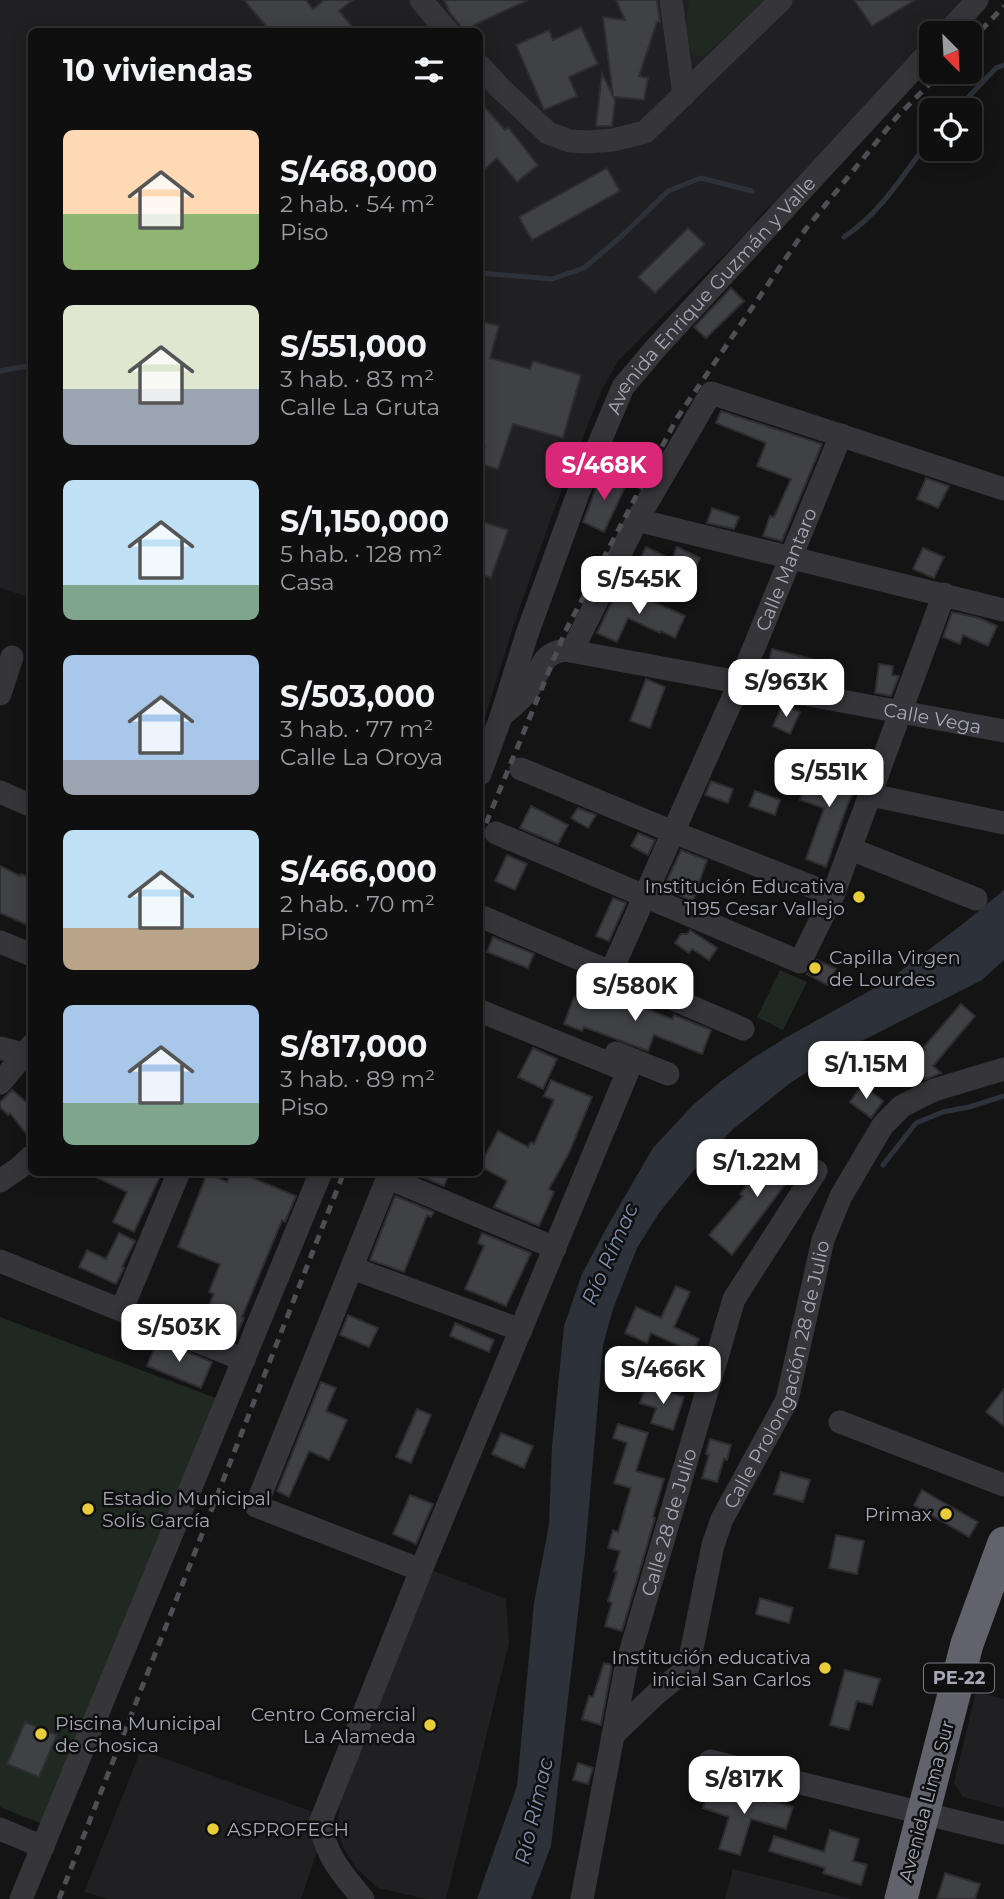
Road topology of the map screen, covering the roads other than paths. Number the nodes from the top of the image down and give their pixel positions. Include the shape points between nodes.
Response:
1 (421, 0) edge
2 (671, 0) edge
3 (782, 0) edge
4 (977, 0) edge
5 (958, 21) edge
6 (445, 28) edge
7 (919, 63) edge
8 (483, 69) edge
9 (684, 95) junction
10 (841, 436) junction
11 (1004, 489) edge
12 (636, 520) junction
13 (791, 557) junction
14 (944, 594) junction
15 (1004, 610) edge
16 (572, 652) junction
17 (14, 658) edge
18 (739, 684) junction
19 (0, 694) edge
20 (902, 711) junction
21 (501, 717) junction
22 (1004, 731) edge
23 (483, 766) edge
24 (521, 769) dead end
25 (0, 792) edge
26 (871, 795) junction
27 (28, 804) edge
28 (1004, 823) edge
29 (673, 832) junction
30 (496, 833) dead end
31 (850, 849) junction
32 (645, 895) junction
33 (833, 895) junction
34 (976, 899) dead end
35 (483, 917) edge
36 (0, 942) edge
37 (28, 952) edge
38 (611, 972) junction
39 (483, 1000) edge
40 (483, 1011) edge
41 (743, 1029) dead end
42 (0, 1048) edge
43 (27, 1050) edge
44 (1004, 1069) edge
45 (668, 1074) dead end
46 (0, 1083) edge
47 (28, 1160) edge
48 (816, 1171) dead end
49 (177, 1176) edge
50 (319, 1176) edge
51 (389, 1176) edge
52 (391, 1176) edge
53 (0, 1181) edge
54 (555, 1248) junction
55 (0, 1261) edge
56 (352, 1268) junction
57 (122, 1309) junction
58 (521, 1330) junction
59 (244, 1360) junction
60 (841, 1422) dead end
61 (1004, 1485) edge
62 (1004, 1544) edge
63 (421, 1570) junction
64 (613, 1735) junction
65 (709, 1761) dead end
66 (923, 1814) junction
67 (0, 1829) edge
68 (1004, 1833) edge
69 (43, 1847) junction
70 (21, 1899) edge
71 (363, 1899) edge
72 (582, 1899) edge
73 (901, 1899) edge

1 - 6 street
2 - 9 street
3 - 9 street
4 - 5 street
7 - 21 street, Avenida Enrique Guzmán y Valle via 623,387 579,491
8 - 9 street via 548,133 570,141 613,140 645,132
10 - 11 street
10 - 12 street via 711,393
10 - 13 street, Calle Mantaro
12 - 13 street
12 - 16 street
13 - 14 street
13 - 18 street, Calle Mantaro
14 - 15 street
14 - 20 street
16 - 18 street, Calle Vega
16 - 21 street via 548,655 528,692
17 - 19 street
18 - 20 street, Calle Vega
18 - 29 street, Calle Mantaro
20 - 22 street, Calle Vega
20 - 26 street
21 - 23 street, Avenida Enrique Guzmán y Valle
24 - 29 street
25 - 27 street
26 - 28 street
26 - 31 street
29 - 32 street, Calle Mantaro
29 - 33 street
30 - 32 street
31 - 33 street
31 - 34 street
32 - 33 street via 800,962
32 - 38 street, Calle Mantaro
35 - 38 street
36 - 37 street
38 - 41 street
39 - 45 street
40 - 54 street via 628,1071
42 - 43 street
43 - 46 street
44 - 64 street, Calle Prolongación 28 de Julio via 934,1090 902,1106 883,1125 841,1196 823,1240 787,1400 722,1519 713,1545 688,1668
47 - 53 street
48 - 64 street, Calle 28 de Julio via 734,1299 626,1667
49 - 57 street
50 - 59 street
51 - 56 street
52 - 54 street
54 - 58 street
55 - 57 street
56 - 58 street
56 - 63 street via 256,1506
57 - 59 street
58 - 63 street
59 - 69 street
60 - 61 street
62 - 66 highway, Avenida Lima Sur / PE-22 via 967,1644
63 - 71 street via 320,1823 333,1862
64 - 72 street, Calle 28 de Julio
65 - 66 street
66 - 68 street
66 - 73 highway, Avenida Lima Sur / PE-22
67 - 69 street
69 - 70 street

